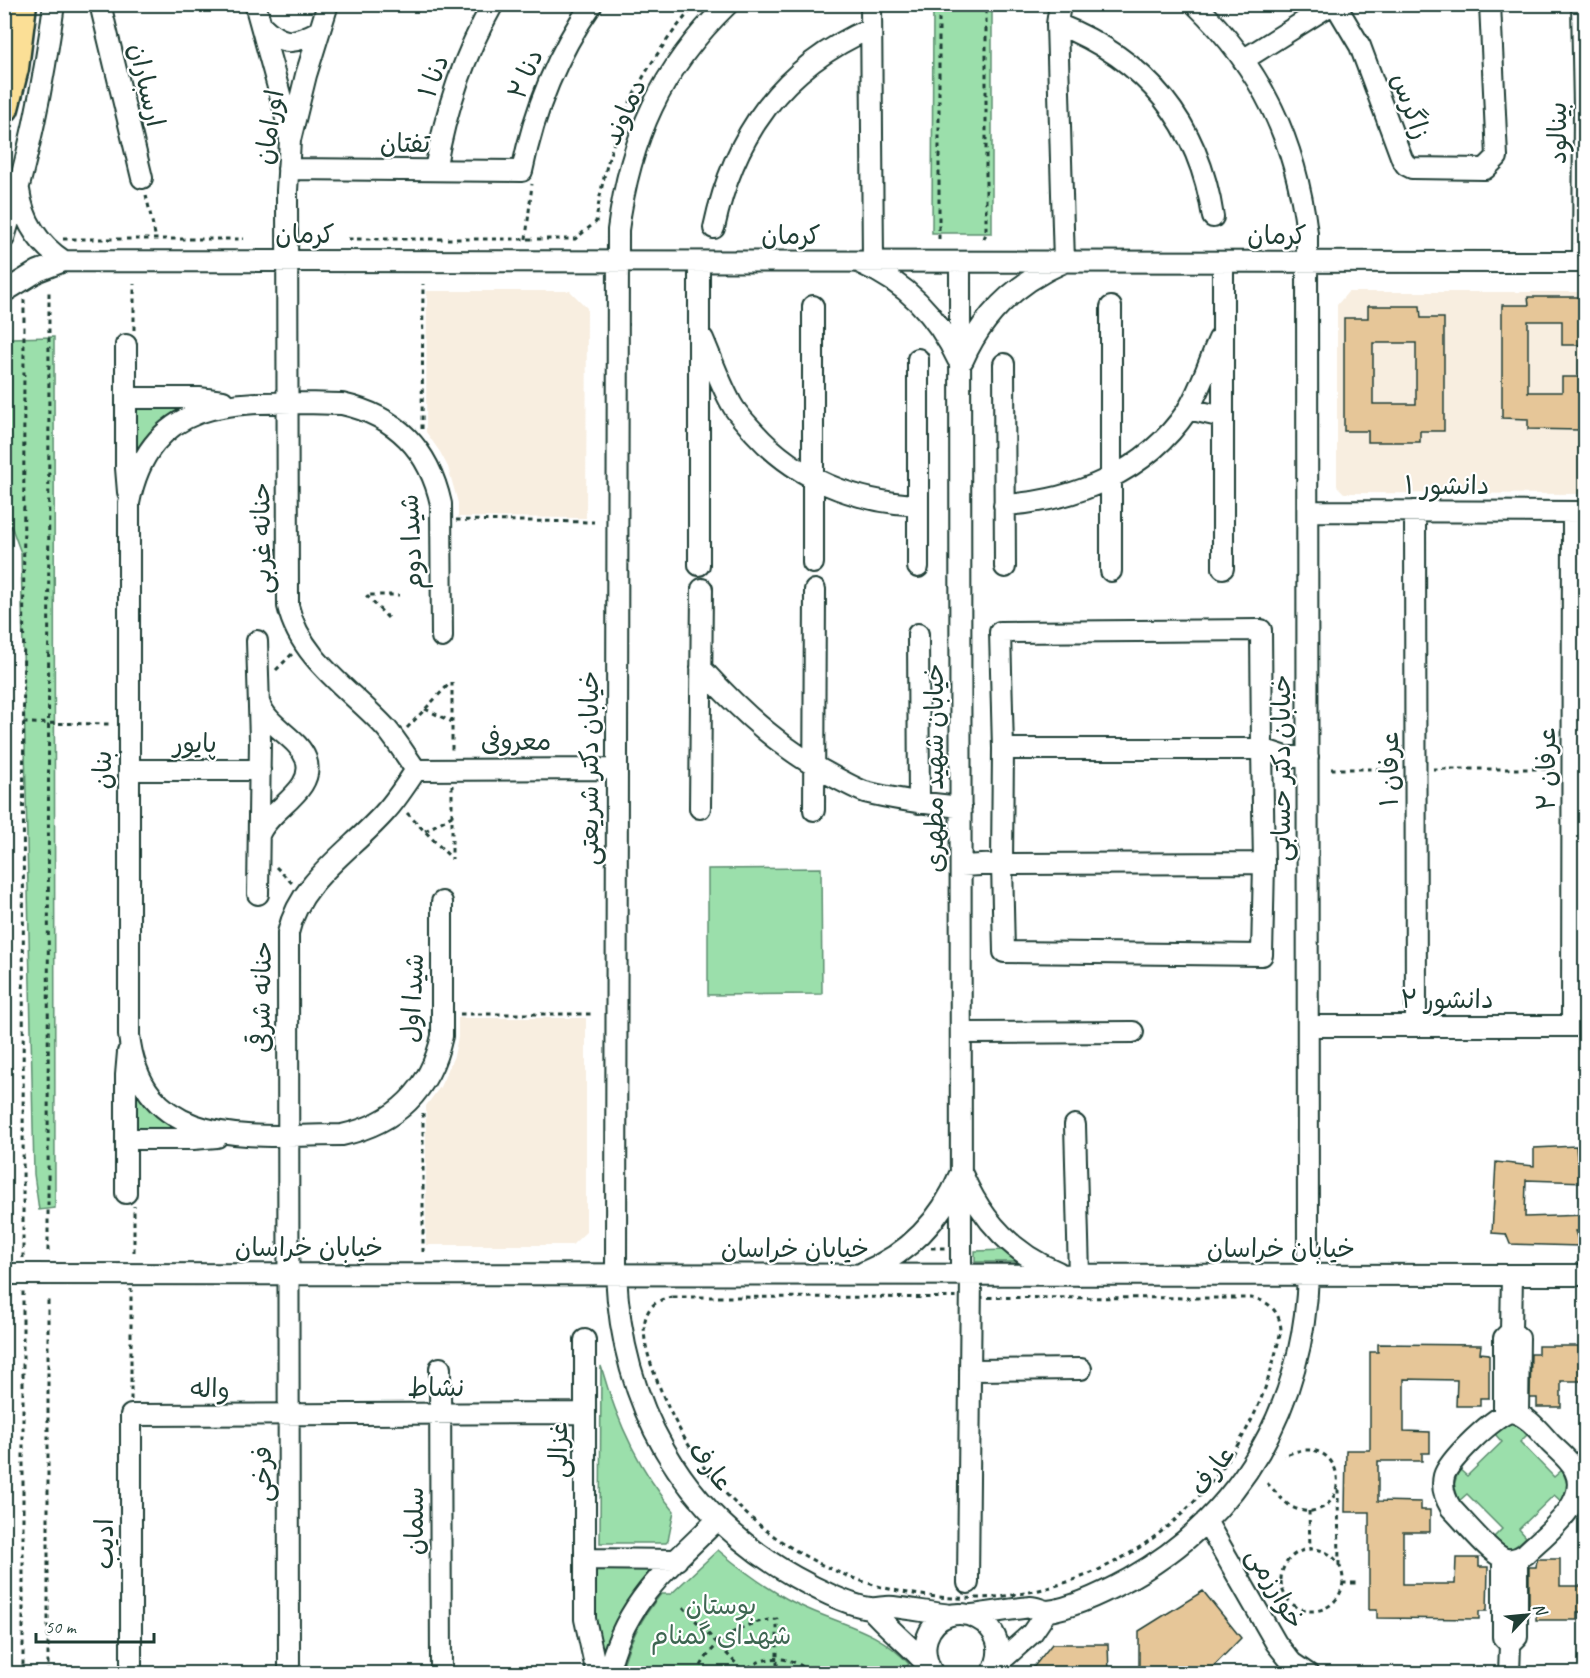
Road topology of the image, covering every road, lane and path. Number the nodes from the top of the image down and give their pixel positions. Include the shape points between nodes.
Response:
1 (22, 4) edge
2 (54, 4) edge
3 (102, 4) edge
4 (255, 4) edge
5 (328, 4) edge
6 (493, 4) edge
7 (592, 4) edge
8 (729, 4) edge
9 (871, 4) edge
10 (939, 4) edge
11 (986, 4) edge
12 (1060, 4) edge
13 (1194, 4) edge
14 (1333, 4) edge
15 (1491, 4) edge
16 (1581, 4) edge
17 (1058, 24) junction
18 (261, 26) junction
19 (871, 28) junction
20 (319, 31) junction
21 (1243, 60) junction
22 (4, 108) edge
23 (290, 140) junction
24 (288, 169) junction
25 (435, 170) junction
26 (141, 178) joint
27 (527, 178) junction
28 (19, 188) junction
29 (599, 197) dead end
30 (1213, 217) dead end
31 (714, 228) dead end
32 (4, 238) edge
33 (63, 238) dead end
34 (156, 238) junction
35 (244, 239) dead end
36 (348, 239) dead end
37 (526, 239) junction
38 (939, 239) dead end
39 (984, 239) dead end
40 (63, 261) junction
41 (156, 261) junction
42 (287, 261) junction
43 (616, 262) junction
44 (699, 262) junction
45 (865, 262) junction
46 (960, 262) junction
47 (1064, 262) junction
48 (1223, 262) junction
49 (1309, 262) junction
50 (1584, 262) edge
51 (423, 284) dead end
52 (49, 289) dead end
53 (4, 292) edge
54 (24, 298) dead end
55 (813, 306) dead end
56 (1112, 307) dead end
57 (700, 330) junction
58 (1223, 331) junction
59 (126, 345) dead end
60 (918, 359) dead end
61 (1004, 364) dead end
62 (960, 365) junction
63 (126, 398) junction
64 (247, 403) junction
65 (287, 403) junction
66 (731, 404) junction
67 (1188, 409) junction
68 (1223, 417) junction
69 (699, 421) junction
70 (422, 434) dead end
71 (1111, 477) junction
72 (813, 478) junction
73 (129, 502) junction
74 (918, 505) junction
75 (1004, 505) junction
76 (1309, 511) junction
77 (1415, 511) junction
78 (1579, 512) edge
79 (455, 520) dead end
80 (594, 522) dead end
81 (813, 563) dead end
82 (699, 566) dead end
83 (918, 567) dead end
84 (1005, 567) dead end
85 (1223, 568) dead end
86 (1111, 571) dead end
87 (702, 589) dead end
88 (815, 590) dead end
89 (399, 595) dead end
90 (388, 618) dead end
91 (918, 634) dead end
92 (442, 637) dead end
93 (258, 641) dead end
94 (293, 653) dead end
95 (701, 668) junction
96 (268, 678) dead end
97 (258, 700) junction
98 (730, 700) junction
99 (425, 709) junction
100 (701, 719) junction
101 (24, 723) junction
102 (49, 723) junction
103 (452, 723) junction
104 (117, 724) dead end
105 (274, 724) junction
106 (406, 729) dead end
107 (260, 740) junction
108 (1003, 749) junction
109 (1262, 749) junction
110 (452, 752) dead end
111 (1308, 757) junction
112 (814, 767) junction
113 (616, 769) junction
114 (1331, 769) dead end
115 (1403, 769) dead end
116 (1428, 769) dead end
117 (1560, 769) dead end
118 (129, 770) junction
119 (260, 770) junction
120 (416, 770) junction
121 (452, 785) dead end
122 (260, 798) junction
123 (919, 803) junction
124 (961, 807) junction
125 (700, 808) dead end
126 (814, 810) dead end
127 (406, 812) dead end
128 (274, 814) junction
129 (452, 816) junction
130 (425, 831) junction
131 (258, 838) junction
132 (1264, 863) junction
133 (1002, 864) junction
134 (275, 866) dead end
135 (961, 866) junction
136 (294, 885) dead end
137 (258, 894) dead end
138 (442, 902) dead end
139 (455, 1014) dead end
140 (593, 1014) dead end
141 (1308, 1026) junction
142 (1416, 1026) junction
143 (1579, 1026) edge
144 (1133, 1032) dead end
145 (961, 1033) junction
146 (129, 1035) junction
147 (423, 1105) dead end
148 (1075, 1125) dead end
149 (238, 1135) junction
150 (287, 1135) junction
151 (126, 1139) junction
152 (961, 1171) junction
153 (126, 1193) dead end
154 (48, 1251) dead end
155 (423, 1252) dead end
156 (14, 1274) edge
157 (131, 1274) junction
158 (288, 1274) junction
159 (616, 1274) junction
160 (858, 1275) junction
161 (966, 1275) junction
162 (1072, 1275) junction
163 (1308, 1275) junction
164 (1512, 1275) junction
165 (1586, 1275) edge
166 (48, 1297) dead end
167 (585, 1340) dead end
168 (440, 1368) dead end
169 (1081, 1369) dead end
170 (970, 1370) junction
171 (131, 1409) junction
172 (585, 1413) junction
173 (1511, 1413) junction
174 (441, 1414) junction
175 (288, 1415) junction
176 (1284, 1456) dead end
177 (1338, 1481) junction
178 (1267, 1483) dead end
179 (1309, 1511) junction
180 (718, 1519) junction
181 (1206, 1521) junction
182 (1310, 1549) junction
183 (1510, 1558) junction
184 (585, 1559) junction
185 (677, 1560) junction
186 (1339, 1566) junction
187 (968, 1583) dead end
188 (1342, 1583) junction
189 (1357, 1583) dead end
190 (683, 1607) dead end
191 (870, 1608) junction
192 (1047, 1611) junction
193 (951, 1615) junction
194 (972, 1616) junction
195 (718, 1643) junction
196 (777, 1658) junction
197 (930, 1670) edge
198 (993, 1670) edge
199 (744, 1673) edge
200 (23, 1674) edge
201 (48, 1674) edge
202 (130, 1674) edge
203 (289, 1674) edge
204 (441, 1674) edge
205 (597, 1674) edge
206 (608, 1674) edge
207 (697, 1674) edge
208 (777, 1674) edge
209 (812, 1674) edge
210 (1308, 1674) edge
211 (1509, 1674) edge

1 - 22 highway via 14,68
2 - 28 street via 45,74
3 - 26 street, ارسباران
4 - 18 street
5 - 20 street, اورامان
6 - 25 street, دنا ۱ via 449,109
7 - 27 street, دنا ۲ via 570,39 542,99 532,130
8 - 43 street, دماوند via 676,65 647,117 627,172
9 - 19 street
10 - 38 path
11 - 39 path
12 - 17 street
13 - 21 street, خیابان دکتر حسابی
14 - 15 street, زاگرس via 1360,45 1406,165 1485,169 1497,158
14 - 21 street, زاگرس
16 - 50 street, بینالود
17 - 30 street via 1111,50 1156,88 1195,148
17 - 47 street
18 - 20 street via 273,37 287,42
18 - 23 street
19 - 31 street via 816,59 763,112 736,155
19 - 45 street
20 - 23 street, اورامان
21 - 49 street, خیابان دکتر حسابی via 1265,93 1289,147 1304,204
23 - 24 street, اورامان
24 - 25 street, تفتان
24 - 42 street, اورامان
25 - 27 street, تفتان
26 - 34 path
27 - 37 path
28 - 32 street
28 - 40 street via 30,226 45,247
29 - 37 path via 596,222 575,239
33 - 34 path
34 - 35 path
34 - 41 path
36 - 37 path
40 - 41 street, کرمان
40 - 53 street, کرمان
41 - 42 street, کرمان
42 - 43 street, کرمان
42 - 65 street, حنانه غربی
43 - 44 street, کرمان
43 - 113 street, خیابان دکتر شریعتی
44 - 45 street, کرمان
44 - 57 street
45 - 46 street, کرمان
45 - 62 street via 920,303 943,332
46 - 47 street, کرمان
46 - 62 street, خیابان شهید مطهری
47 - 48 street, کرمان
47 - 62 street via 1030,279 1001,303 982,326
48 - 49 street, کرمان
48 - 58 street
49 - 50 street, کرمان
49 - 76 street, خیابان دکتر حسابی
51 - 70 path
52 - 102 path
54 - 101 path
55 - 72 street
56 - 71 street
57 - 66 street
57 - 69 street
58 - 67 street
58 - 68 street
59 - 63 street
60 - 74 street
61 - 75 street
62 - 124 street, خیابان شهید مطهری
63 - 64 street via 199,398
63 - 73 street
64 - 65 street, بنان
64 - 73 street, بنان via 212,407 173,427 144,460
65 - 92 street, شیدا دوم via 342,404 372,412 408,437 426,461 441,504
65 - 120 street, حنانه غربی via 287,595 291,616 312,653 387,729
66 - 69 street
66 - 72 street via 768,446
67 - 68 street
67 - 71 street via 1146,454
68 - 85 street
69 - 82 street
71 - 75 street via 1071,495
71 - 86 street
72 - 74 street via 874,501
72 - 81 street
73 - 118 street, بنان
74 - 83 street
75 - 84 street
76 - 77 street, دانشور ۱
76 - 111 street, خیابان دکتر حسابی
77 - 78 street, دانشور ۱
77 - 142 street, عرفان ۱
78 - 143 street, عرفان ۲
79 - 80 path
87 - 95 street
88 - 112 street
89 - 90 path via 366,595
91 - 123 street
93 - 97 street
94 - 96 path
95 - 98 street
95 - 100 street
97 - 105 street
97 - 107 street
98 - 100 street
98 - 112 street
99 - 103 path
99 - 103 path via 452,682
99 - 106 path
100 - 125 street
101 - 102 path
101 - 156 path
102 - 104 path
102 - 154 path
103 - 110 path
105 - 107 street via 264,730
105 - 128 street via 302,751 308,769 302,787
107 - 119 street
108 - 109 street
108 - 109 street via 999,632 1261,630
108 - 133 street
109 - 111 street via 1286,757
109 - 132 street
111 - 141 street, خیابان دکتر حسابی
112 - 123 street via 863,791
112 - 126 street
113 - 120 street, معروفی
113 - 159 street, خیابان دکتر شریعتی
114 - 115 path
116 - 117 path
118 - 119 street, پایور
118 - 146 street, بنان
119 - 122 street
120 - 150 street, حنانه شرقی via 387,811 312,886 294,913 287,944
121 - 129 path
122 - 128 street via 264,808
122 - 131 street
123 - 124 street
124 - 135 street, خیابان شهید مطهری
127 - 130 path
128 - 131 street
129 - 130 path
129 - 130 path via 452,858
131 - 137 street
132 - 133 street
132 - 133 street via 1262,955 1004,952
133 - 135 street
134 - 136 path
135 - 145 street, خیابان شهید مطهری
138 - 150 street, شیدا اول via 442,1036 426,1078 397,1112 372,1126 342,1135
139 - 140 path
141 - 142 street, دانشور ۲
141 - 163 street, خیابان دکتر حسابی
142 - 143 street, دانشور ۲
144 - 145 street
145 - 152 street, خیابان شهید مطهری
146 - 149 street, بنان via 135,1065 159,1103 198,1128
146 - 151 street
147 - 155 path
148 - 162 street
149 - 150 street, بنان
149 - 151 street
150 - 158 street, حنانه شرقی
151 - 153 street
152 - 160 street via 945,1205 921,1235 892,1258
152 - 161 street, خیابان شهید مطهری
152 - 162 street via 978,1205 1001,1234 1024,1254
156 - 157 street, خیابان خراسان
156 - 200 path
157 - 158 street, خیابان خراسان
157 - 171 path
158 - 159 street, خیابان خراسان
158 - 175 street, فرخی
159 - 160 street, خیابان خراسان
159 - 180 street, عارف via 625,1350 646,1415 675,1467
160 - 161 street, خیابان خراسان
161 - 162 street, خیابان خراسان
161 - 170 street, خیابان شهید مطهری
162 - 163 street, خیابان خراسان
163 - 164 street, خیابان خراسان
163 - 181 street, عارف via 1303,1334 1277,1419 1249,1470
164 - 165 street, خیابان خراسان
164 - 173 street via 1511,1331 1519,1338
166 - 201 path
167 - 172 street, غزالی
168 - 174 street, سلمان
169 - 170 street
170 - 187 street, خیابان شهید مطهری
171 - 175 street, واله
171 - 202 street, ادیب
172 - 174 street, نشاط
172 - 184 street, غزالی
173 - 183 street via 1496,1418 1451,1462 1443,1485 1451,1508 1496,1554
173 - 183 street via 1526,1418 1570,1464 1578,1486 1570,1509 1525,1554
174 - 175 street, نشاط
174 - 204 street, سلمان
175 - 203 street, فرخی
176 - 177 path via 1298,1451 1326,1455 1333,1462
177 - 179 path via 1337,1490 1326,1505
177 - 186 path
178 - 179 path via 1291,1506
179 - 182 path
180 - 185 street
180 - 191 street, عارف via 780,1569 833,1596
181 - 192 street, عارف via 1143,1571 1093,1596
181 - 210 street, خوارزمی via 1276,1644
182 - 186 path via 1327,1553
182 - 188 path via 1294,1554 1283,1568 1281,1585 1289,1601 1304,1610 1322,1609 1336,1599
183 - 211 street via 1503,1637 1510,1644
184 - 185 street
184 - 205 street, غزالی via 585,1619
185 - 206 street via 631,1611
186 - 188 path
188 - 189 path
190 - 195 path
191 - 193 street, عارف via 890,1606
191 - 197 street, عارف
192 - 194 street, عارف via 1033,1607
192 - 198 street via 1032,1633
193 - 194 street, عارف
193 - 197 street via 928,1635 925,1656
194 - 198 street via 995,1636 998,1656
195 - 196 path via 739,1628 777,1619
195 - 199 path
195 - 207 path
196 - 199 path via 759,1661
196 - 208 path
196 - 209 path via 795,1661

